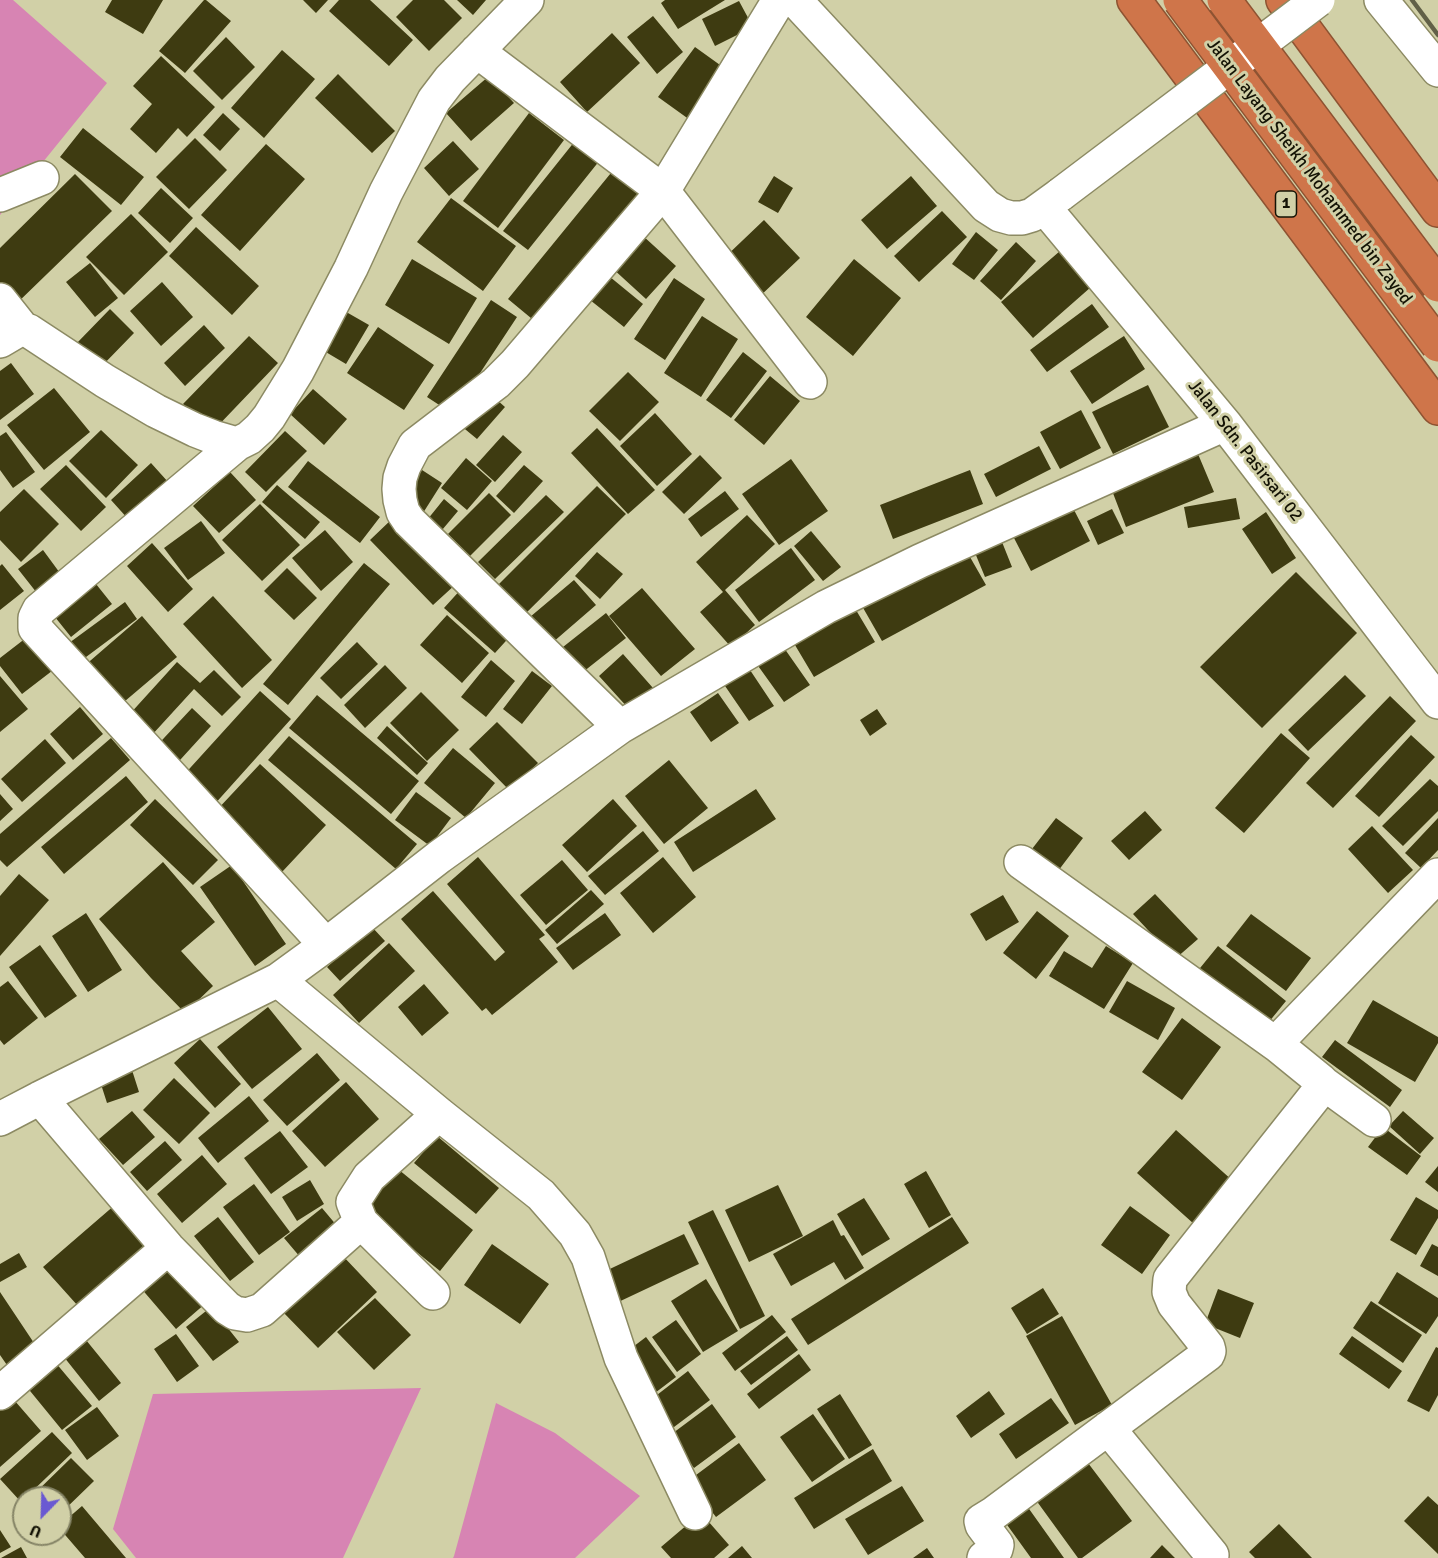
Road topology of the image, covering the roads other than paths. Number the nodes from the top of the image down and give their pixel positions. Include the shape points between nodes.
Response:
1 (527, 0) edge
2 (779, 0) edge
3 (795, 0) edge
4 (1134, 0) edge
5 (1180, 0) edge
6 (1224, 0) edge
7 (1283, 0) edge
8 (1318, 0) edge
9 (1381, 0) edge
10 (477, 51) junction
11 (1438, 70) edge
12 (42, 178) dead end
13 (663, 191) junction
14 (0, 195) edge
15 (1053, 200) junction
16 (1438, 210) edge
17 (1438, 285) edge
18 (0, 300) edge
19 (11, 335) edge
20 (1438, 345) edge
21 (810, 382) dead end
22 (1438, 408) edge
23 (1226, 423) junction
24 (237, 444) junction
25 (1438, 702) edge
26 (620, 727) junction
27 (1021, 862) dead end
28 (1438, 875) edge
29 (326, 945) junction
30 (278, 980) junction
31 (1277, 1046) junction
32 (1323, 1083) junction
33 (40, 1098) junction
34 (438, 1114) junction
35 (0, 1119) edge
36 (1374, 1120) dead end
37 (361, 1222) junction
38 (168, 1248) junction
39 (433, 1293) dead end
40 (0, 1393) edge
41 (1108, 1428) junction
42 (695, 1513) dead end
43 (1212, 1555) dead end
44 (984, 1558) edge

1 - 10 street
2 - 13 street
3 - 15 street via 986,206 1000,215 1022,218
4 - 22 highway, 1
5 - 20 highway, Jalan Layang Sheikh Mohammed bin Zayed / 1, bridge
6 - 17 highway, Jalan Layang Sheikh Mohammed bin Zayed, bridge
7 - 16 highway
8 - 15 street, bridge
9 - 11 street
10 - 13 street
10 - 24 street via 450,79 425,116 298,370 260,428
12 - 14 street
13 - 21 street
13 - 26 street via 515,364 415,445 404,466 399,489 403,512 410,521
15 - 23 street, Jalan Sdn. Pasirsari 02
18 - 19 street
19 - 24 street via 37,334 156,411
23 - 25 street, Jalan Sdn. Pasirsari 02
23 - 26 street via 826,607
24 - 29 street via 39,610 35,628
26 - 29 street via 439,857
27 - 31 street
28 - 31 street via 1279,1039
29 - 30 street
30 - 33 street
30 - 34 street
31 - 32 street
32 - 36 street
32 - 41 street via 1170,1279 1169,1292 1174,1304 1208,1347 1208,1354
33 - 35 street
33 - 38 street
34 - 37 street via 369,1177 353,1202
34 - 42 street via 541,1195 575,1234 588,1257 621,1358
37 - 38 street via 262,1310 247,1315 227,1308
37 - 39 street
38 - 40 street
41 - 43 street
41 - 44 street via 981,1521 997,1545

